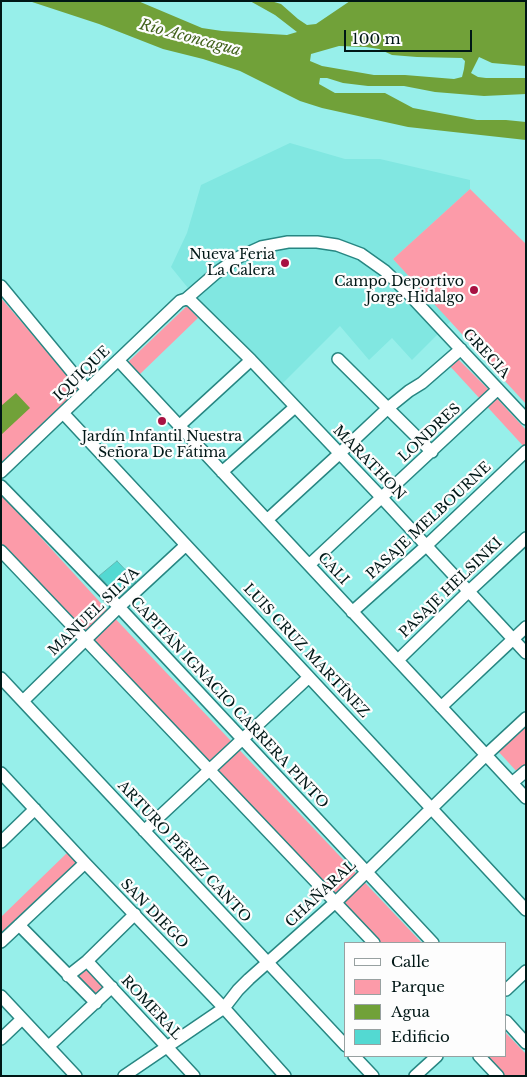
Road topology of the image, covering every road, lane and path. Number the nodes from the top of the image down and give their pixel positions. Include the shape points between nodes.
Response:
1 (1, 286) edge
2 (186, 299) junction
3 (444, 331) joint
4 (461, 349) junction
5 (338, 359) dead end
6 (118, 360) junction
7 (251, 360) junction
8 (498, 389) junction
9 (87, 390) junction
10 (295, 407) junction
11 (388, 408) junction
12 (63, 413) junction
13 (526, 419) edge
14 (179, 426) junction
15 (526, 451) edge
16 (432, 452) junction
17 (340, 454) junction
18 (1, 472) edge
19 (222, 472) junction
20 (1, 486) edge
21 (382, 498) junction
22 (267, 520) junction
23 (526, 538) edge
24 (186, 545) junction
25 (426, 546) junction
26 (1, 551) edge
27 (309, 565) junction
28 (468, 592) junction
29 (119, 607) junction
30 (352, 612) junction
31 (526, 627) edge
32 (512, 639) junction
33 (86, 640) junction
34 (526, 653) edge
35 (398, 660) junction
36 (309, 677) junction
37 (1, 678) edge
38 (23, 700) junction
39 (441, 707) junction
40 (526, 718) edge
41 (242, 740) junction
42 (486, 755) junction
43 (209, 771) junction
44 (526, 771) edge
45 (1, 773) edge
46 (512, 783) junction
47 (526, 798) edge
48 (431, 808) junction
49 (35, 810) junction
50 (144, 831) junction
51 (1, 842) edge
52 (85, 863) junction
53 (367, 872) junction
54 (335, 902) junction
55 (526, 910) edge
56 (135, 914) junction
57 (19, 925) junction
58 (1, 942) edge
59 (373, 942) edge
60 (432, 942) edge
61 (86, 961) junction
62 (268, 963) junction
63 (526, 971) edge
64 (68, 976) junction
65 (112, 987) junction
66 (507, 989) edge
67 (1, 996) edge
68 (96, 1004) junction
69 (224, 1008) junction
70 (22, 1019) junction
71 (507, 1022) edge
72 (1, 1039) edge
73 (526, 1042) edge
74 (344, 1044) edge
75 (49, 1046) junction
76 (167, 1047) junction
77 (355, 1057) edge
78 (436, 1057) edge
79 (480, 1057) edge
80 (76, 1076) edge
81 (124, 1076) edge
82 (194, 1076) edge
83 (285, 1076) edge
84 (373, 1076) edge
85 (415, 1076) edge
86 (498, 1076) edge

1 - 9 street
2 - 3 street, IQUIQUE via 239,257 261,247 288,242 317,242 361,254 385,271
2 - 6 street, IQUIQUE via 180,301
2 - 7 street, MARATHON
3 - 4 street, GRECIA
4 - 8 street, GRECIA
4 - 11 street via 422,384
5 - 11 street
6 - 9 street, IQUIQUE
6 - 14 street, CALI
7 - 10 street, MARATHON
7 - 14 street
8 - 13 street, GRECIA
8 - 16 street, LONDRES
9 - 12 street, IQUIQUE
10 - 17 street, MARATHON
10 - 19 street
11 - 16 street
11 - 17 street
12 - 18 street, IQUIQUE
12 - 24 street, LUIS CRUZ MARTÍNEZ
14 - 19 street, CALI
15 - 25 street, PASAJE MELBOURNE
16 - 21 street, LONDRES
17 - 21 street, MARATHON
17 - 22 street
19 - 22 street, CALI
20 - 29 street, CAPITÁN IGNACIO CARRERA PINTO
21 - 25 street, MARATHON
21 - 27 street, LONDRES
22 - 27 street, CALI
23 - 28 street, PASAJE HELSINKI
24 - 29 street, MANUEL SILVA
24 - 36 street, LUIS CRUZ MARTÍNEZ
25 - 28 street, MARATHON
25 - 30 street, PASAJE MELBOURNE
26 - 33 street
27 - 30 street, CALI
28 - 32 street, MARATHON
28 - 35 street, PASAJE HELSINKI
29 - 33 street, MANUEL SILVA
29 - 41 street, CAPITÁN IGNACIO CARRERA PINTO
30 - 35 street, CALI
31 - 32 street
32 - 34 street, MARATHON
32 - 39 street
33 - 38 street, MANUEL SILVA
33 - 43 street
35 - 39 street, CALI
36 - 41 street
36 - 48 street, LUIS CRUZ MARTÍNEZ
37 - 38 street, ARTURO PÉREZ CANTO
38 - 50 street, ARTURO PÉREZ CANTO
39 - 42 street, CALI
40 - 42 street, CHAÑARAL
41 - 43 street
41 - 53 street, CAPITÁN IGNACIO CARRERA PINTO
42 - 46 street, CALI
42 - 48 street, CHAÑARAL
43 - 50 street
43 - 54 street
44 - 46 street
45 - 49 street, SAN DIEGO
46 - 47 street, CALI
48 - 53 street, CHAÑARAL
48 - 55 street, LUIS CRUZ MARTÍNEZ
49 - 51 street
49 - 52 street, SAN DIEGO
50 - 62 street, ARTURO PÉREZ CANTO
52 - 56 street, SAN DIEGO
52 - 57 street
53 - 54 street, CHAÑARAL
53 - 60 street, CAPITÁN IGNACIO CARRERA PINTO
54 - 59 street
54 - 62 street, CHAÑARAL
56 - 61 street
56 - 69 street, SAN DIEGO
57 - 58 street
57 - 64 street
61 - 64 street
61 - 65 street, ROMERAL
62 - 69 street, CHAÑARAL via 238,990
62 - 74 street, ARTURO PÉREZ CANTO
63 - 66 street
64 - 68 street
65 - 68 street
65 - 76 street, ROMERAL
67 - 70 street
68 - 75 street
69 - 76 street, CHAÑARAL
69 - 83 street, SAN DIEGO
70 - 72 street
70 - 75 street
71 - 73 street
75 - 80 street
76 - 81 street, CHAÑARAL
76 - 82 street, ROMERAL
77 - 84 street
78 - 85 street
79 - 86 street

